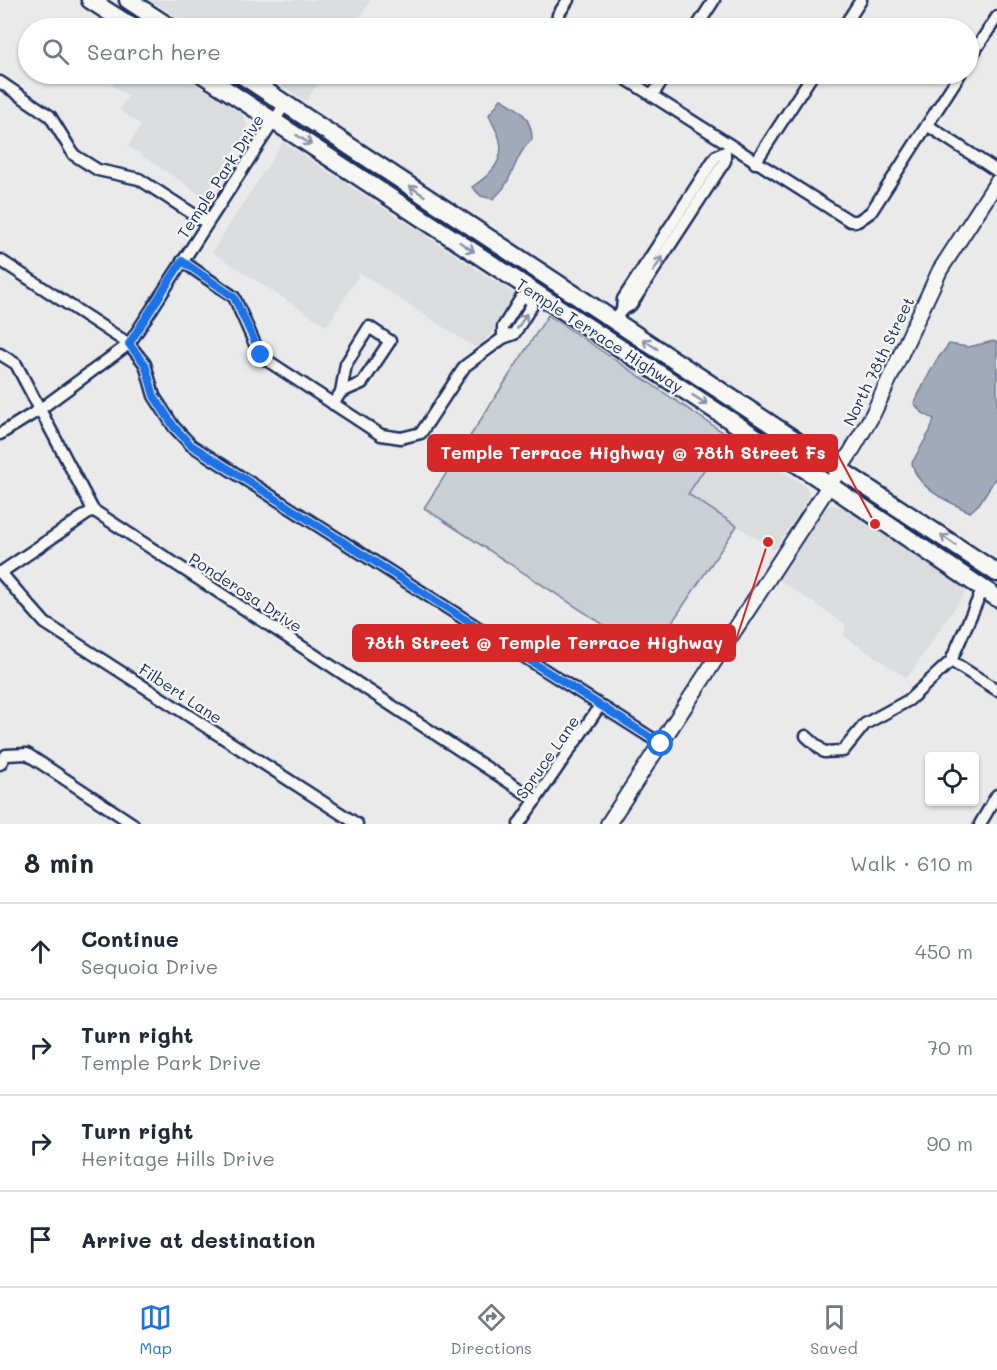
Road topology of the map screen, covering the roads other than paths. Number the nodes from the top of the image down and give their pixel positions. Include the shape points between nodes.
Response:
1 (90, 0) edge
2 (128, 0) edge
3 (568, 0) edge
4 (714, 0) edge
5 (861, 0) edge
6 (997, 17) edge
7 (118, 18) edge
8 (156, 18) edge
9 (558, 18) edge
10 (702, 18) edge
11 (849, 18) edge
12 (979, 45) edge
13 (0, 82) edge
14 (218, 84) edge
15 (255, 84) edge
16 (633, 84) edge
17 (660, 84) edge
18 (806, 84) edge
19 (954, 84) edge
20 (652, 96) junction
21 (285, 104) junction
22 (274, 120) junction
23 (927, 125) junction
24 (727, 149) junction
25 (755, 163) junction
26 (997, 171) edge
27 (997, 182) edge
28 (207, 223) junction
29 (0, 260) edge
30 (182, 261) junction
31 (530, 294) junction
32 (618, 315) junction
33 (129, 344) junction
34 (0, 354) edge
35 (341, 392) junction
36 (333, 404) junction
37 (39, 410) junction
38 (0, 434) edge
39 (840, 468) junction
40 (829, 485) junction
41 (93, 510) junction
42 (0, 572) edge
43 (997, 573) edge
44 (990, 593) edge
45 (951, 661) junction
46 (997, 690) edge
47 (599, 708) junction
48 (806, 736) dead end
49 (661, 744) junction
50 (0, 764) edge
51 (997, 795) edge
52 (536, 800) junction
53 (133, 824) edge
54 (357, 824) edge
55 (519, 824) edge
56 (608, 824) edge
57 (980, 824) edge

1 - 7 main road
2 - 8 main road
3 - 9 street
4 - 10 street
5 - 11 street
6 - 12 street
13 - 28 street via 50,116 74,155 98,170 140,179
14 - 22 main road, Temple Terrace Highway
15 - 21 main road, Temple Terrace Highway
16 - 20 street
17 - 20 street
18 - 25 street
19 - 23 street
20 - 24 street
21 - 22 street, Temple Park Drive
32 -> 21 main road, Temple Terrace Highway
22 - 28 street, Temple Park Drive
22 -> 31 main road, Temple Terrace Highway
23 - 25 street via 871,212 858,221 850,221
23 - 26 street
24 - 25 street
24 - 32 street via 725,161 685,213 631,304
27 - 39 street, North 78th Street via 940,270 873,414
28 - 30 street, Temple Park Drive
29 - 33 street
30 - 33 street, Temple Park Drive
30 - 36 street via 234,297 261,355
31 - 32 main road via 541,286 598,322
31 - 36 street via 532,305 514,334 465,366 416,436 387,437
31 -> 40 main road, Temple Terrace Highway
39 -> 32 main road, Temple Terrace Highway
33 - 37 street, Temple Park Drive
33 - 47 street via 145,364 154,396 191,445
34 - 37 street, Ponderosa Drive via 16,364
35 - 35 street via 362,383 390,341 369,327 346,364
35 - 36 street
37 - 38 street, Temple Park Drive
37 - 41 street, Ponderosa Drive
39 - 40 street, North 78th Street
43 -> 39 main road, Temple Terrace Highway
40 - 44 main road, Temple Terrace Highway
40 - 49 street, North 78th Street
41 - 42 street
41 - 52 street, Ponderosa Drive
42 - 54 street, Filbert Lane via 45,623
44 - 45 street
45 - 46 street
45 - 48 street via 909,700 865,724 843,751 824,752
47 - 49 street
47 - 52 street, Spruce Lane
49 - 56 street, North 78th Street
50 - 53 street via 6,755 27,754
51 - 57 street
52 - 55 street, Spruce Lane

